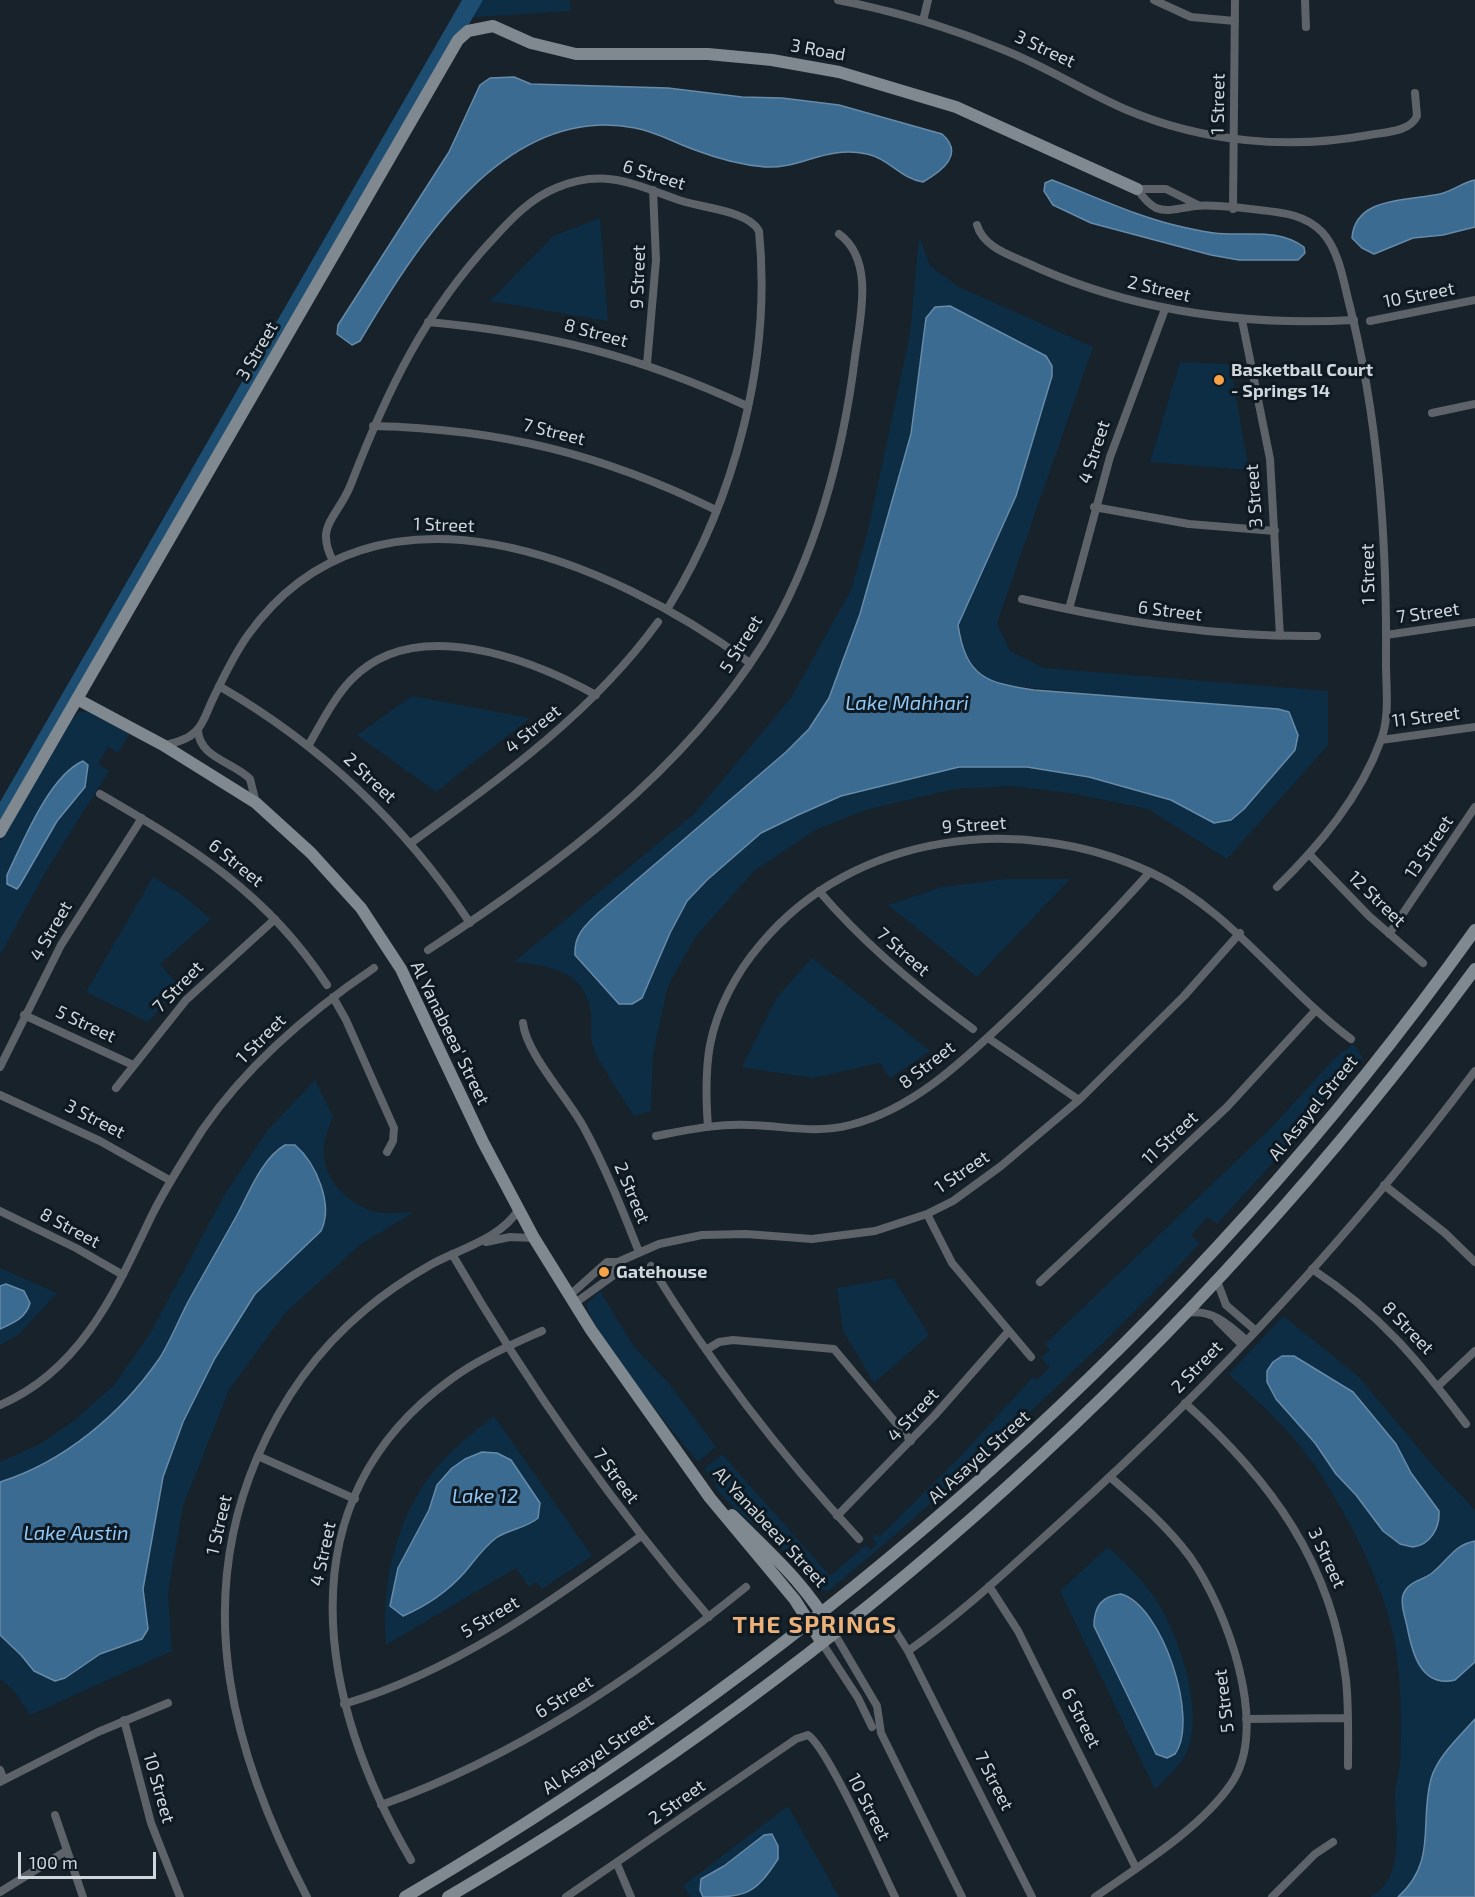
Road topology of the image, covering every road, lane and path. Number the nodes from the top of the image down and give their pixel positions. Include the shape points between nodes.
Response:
1 (838, 0) edge
2 (928, 0) edge
3 (1154, 0) edge
4 (1235, 0) edge
5 (1305, 0) edge
6 (923, 21) junction
7 (1235, 21) junction
8 (1306, 27) dead end
9 (476, 28) joint
10 (1415, 93) dead end
11 (1233, 139) junction
12 (1137, 189) junction
13 (653, 190) junction
14 (1198, 205) junction
15 (1233, 208) junction
16 (977, 225) dead end
17 (839, 234) dead end
18 (1323, 234) joint
19 (1475, 300) edge
20 (1165, 309) junction
21 (1242, 320) junction
22 (1354, 320) junction
23 (1370, 321) dead end
24 (428, 322) junction
25 (647, 364) junction
26 (1475, 404) edge
27 (747, 406) junction
28 (1432, 413) dead end
29 (373, 426) junction
30 (1094, 507) junction
31 (716, 510) junction
32 (1275, 531) junction
33 (333, 561) junction
34 (1022, 598) dead end
35 (668, 608) junction
36 (1069, 609) junction
37 (658, 622) dead end
38 (1475, 622) edge
39 (1386, 635) junction
40 (1280, 636) junction
41 (1317, 636) dead end
42 (750, 663) junction
43 (219, 686) junction
44 (596, 696) junction
45 (77, 699) junction
46 (1475, 728) edge
47 (198, 730) junction
48 (1381, 740) junction
49 (163, 745) junction
50 (308, 746) junction
51 (100, 794) dead end
52 (256, 803) junction
53 (1475, 807) edge
54 (142, 818) junction
55 (0, 832) edge
56 (411, 843) junction
57 (1310, 855) junction
58 (1150, 872) junction
59 (1277, 887) dead end
60 (819, 891) junction
61 (275, 919) junction
62 (470, 923) junction
63 (1475, 930) edge
64 (1240, 933) junction
65 (1389, 934) junction
66 (428, 950) dead end
67 (1423, 963) dead end
68 (374, 968) dead end
69 (1475, 969) edge
70 (327, 985) dead end
71 (333, 997) junction
72 (1315, 1011) junction
73 (24, 1015) junction
74 (523, 1023) dead end
75 (973, 1029) dead end
76 (988, 1038) junction
77 (1351, 1039) dead end
78 (133, 1065) junction
79 (0, 1067) edge
80 (1475, 1071) edge
81 (116, 1088) dead end
82 (0, 1095) edge
83 (1079, 1100) junction
84 (708, 1127) junction
85 (656, 1136) dead end
86 (387, 1152) dead end
87 (171, 1180) junction
88 (1384, 1185) junction
89 (519, 1209) junction
90 (0, 1211) edge
91 (927, 1214) junction
92 (534, 1238) junction
93 (471, 1245) junction
94 (639, 1252) junction
95 (452, 1254) junction
96 (618, 1262) junction
97 (1475, 1262) edge
98 (651, 1266) dead end
99 (1312, 1269) junction
100 (123, 1275) junction
101 (1217, 1281) junction
102 (1040, 1282) dead end
103 (572, 1299) junction
104 (1226, 1305) junction
105 (1187, 1313) junction
106 (1215, 1317) junction
107 (1255, 1330) junction
108 (542, 1331) dead end
109 (1008, 1332) junction
110 (1243, 1342) junction
111 (507, 1347) junction
112 (706, 1350) junction
113 (1475, 1351) edge
114 (1031, 1357) dead end
115 (1438, 1386) junction
116 (1185, 1403) junction
117 (0, 1405) edge
118 (1466, 1424) dead end
119 (911, 1440) junction
120 (258, 1456) junction
121 (694, 1475) junction
122 (1110, 1477) junction
123 (355, 1499) junction
124 (837, 1516) junction
125 (641, 1536) junction
126 (859, 1539) dead end
127 (989, 1586) junction
128 (746, 1587) dead end
129 (823, 1613) junction
130 (709, 1617) junction
131 (888, 1619) dead end
132 (810, 1623) junction
133 (834, 1633) junction
134 (822, 1643) junction
135 (908, 1651) junction
136 (864, 1687) junction
137 (853, 1693) junction
138 (168, 1703) dead end
139 (344, 1704) junction
140 (1348, 1718) junction
141 (1246, 1719) junction
142 (124, 1720) junction
143 (881, 1733) junction
144 (808, 1735) joint
145 (1348, 1766) dead end
146 (0, 1770) edge
147 (2, 1781) edge
148 (381, 1805) junction
149 (55, 1815) dead end
150 (1333, 1842) dead end
151 (66, 1851) junction
152 (411, 1860) dead end
153 (616, 1864) junction
154 (1136, 1868) junction
155 (0, 1892) edge
156 (83, 1897) edge
157 (180, 1897) edge
158 (308, 1897) edge
159 (405, 1897) edge
160 (448, 1897) edge
161 (566, 1897) edge
162 (631, 1897) edge
163 (895, 1897) edge
164 (962, 1897) edge
165 (1032, 1897) edge
166 (1095, 1897) edge
167 (1272, 1897) edge

1 - 6 street, 3 Street
2 - 6 street
3 - 7 street via 1191,17
4 - 7 street, 1 Street
5 - 8 street
6 - 11 street, 3 Street via 1003,49 1143,116
7 - 11 street, 1 Street
9 - 12 street, 3 Road via 499,28 538,45 576,54 728,56 806,65 860,77 963,110
9 - 45 street, 3 Street via 458,40
10 - 11 street via 1417,116 1406,128 1334,141 1279,143
11 - 15 street, 1 Street
12 - 14 street, 3 Road via 1166,189
12 - 14 street, 3 Road via 1159,209
13 - 24 street, 6 Street via 619,179 600,178 567,183 540,195 474,259
13 - 25 street, 9 Street via 656,272
13 - 27 street, 6 Street via 743,216 759,231 759,328
14 - 15 street, 3 Road
15 - 18 street, 3 Road via 1298,217
16 - 20 street, 2 Street via 990,245 1035,267 1096,290
17 - 42 street, 5 Street via 855,249 861,270 858,338 848,408 831,480 808,548
18 - 22 street, 1 Street via 1336,256
19 - 23 street, 10 Street
20 - 21 street, 2 Street
20 - 30 street, 4 Street via 1126,406
21 - 22 street, 2 Street
21 - 32 street, 3 Street via 1270,459
22 - 39 street, 1 Street via 1381,487
24 - 25 street, 8 Street via 554,338
24 - 29 street, 6 Street via 402,364
25 - 27 street, 8 Street
26 - 28 street
27 - 31 street, 6 Street via 734,461
29 - 31 street, 7 Street via 465,431 554,447 637,474
29 - 33 street, 6 Street via 346,495 324,532
30 - 32 street via 1189,524
30 - 36 street, 4 Street
31 - 35 street, 6 Street via 695,560
32 - 40 street, 3 Street
33 - 35 street, 1 Street via 400,541 474,541 573,565
33 - 43 street, 1 Street via 304,578 266,613 242,644
34 - 36 street, 6 Street
35 - 42 street, 1 Street
36 - 40 street, 6 Street via 1167,628
37 - 44 street, 4 Street
38 - 39 street, 7 Street
39 - 48 street, 1 Street via 1386,709
40 - 41 street, 6 Street
42 - 62 street, 5 Street via 708,720 651,778 565,852
43 - 47 street, 1 Street
43 - 50 street, 2 Street
44 - 50 street via 514,660 460,648 417,647 371,664 352,679
44 - 56 street, 4 Street via 521,760
45 - 49 street, Al Yanabeea' Street
45 - 55 street, 3 Street
46 - 48 street, 11 Street
47 - 49 street via 187,738
47 - 52 street via 206,751 250,779
48 - 57 street, 1 Street via 1354,794
49 - 52 street, Al Yanabeea' Street
50 - 56 street, 2 Street via 362,791
51 - 54 street, 6 Street
52 - 89 street, Al Yanabeea' Street via 337,880 382,938 418,1002 466,1108
53 - 65 street, 13 Street
54 - 61 street, 6 Street via 209,860
54 - 73 street, 4 Street via 76,918
56 - 62 street, 2 Street
57 - 59 street, 1 Street
57 - 65 street, 12 Street
58 - 60 street, 9 Street via 1064,844 970,840 885,857
58 - 64 street, 9 Street via 1198,900
58 - 76 street, 8 Street via 1087,941
60 - 75 street, 7 Street via 892,964
60 - 84 street, 9 Street via 766,937 726,999 710,1045
61 - 70 street, 6 Street
61 - 78 street, 7 Street via 186,1000
62 - 66 street, 5 Street
63 - 129 street, Al Asayel Street via 1318,1132 1189,1276 1013,1451
64 - 72 street, 9 Street
64 - 83 street, 1 Street via 1184,996
65 - 67 street, 12 Street
68 - 71 street, 1 Street
69 - 101 street via 1333,1151
71 - 86 street via 394,1128
71 - 87 street, 1 Street via 252,1070 205,1127
72 - 77 street, 9 Street
72 - 102 street, 11 Street via 1227,1107
73 - 78 street, 5 Street
73 - 79 street, 4 Street
74 - 94 street, 2 Street via 528,1044 566,1098 596,1151
76 - 83 street
76 - 84 street, 8 Street via 925,1089 881,1116 819,1130 750,1125
78 - 81 street, 7 Street
80 - 88 street, 2 Street
82 - 87 street, 3 Street via 100,1141
83 - 91 street, 1 Street via 978,1185
84 - 85 street, 8 Street
87 - 100 street, 1 Street
88 - 97 street
88 - 99 street, 2 Street
89 - 92 street, Al Yanabeea' Street
89 - 93 street, 1 Street via 502,1229
90 - 100 street, 8 Street
91 - 94 street, 1 Street via 875,1231 839,1237 713,1234 681,1238
91 - 109 street via 952,1263
92 - 93 street, 1 Street via 510,1237
92 - 103 street, Al Yanabeea' Street
93 - 95 street, 1 Street
94 - 96 street, 1 Street
95 - 111 street
95 - 120 street, 1 Street via 391,1290 342,1330 293,1389
96 - 103 street, 1 Street via 605,1263
96 - 103 street, 1 Street via 614,1275
98 - 112 street
99 - 107 street, 2 Street
99 - 115 street, 8 Street via 1370,1311
100 - 117 street, 1 Street via 94,1327 70,1356 42,1381
101 - 104 street
101 - 105 street
103 - 121 street, Al Yanabeea' Street
104 - 106 street, 2 Street
104 - 107 street
105 - 106 street
105 - 133 street via 1016,1480
106 - 110 street
107 - 110 street, 2 Street
108 - 111 street, 4 Street
109 - 114 street
109 - 119 street, 4 Street
110 - 116 street, 2 Street
111 - 123 street, 4 Street via 464,1370 412,1413 381,1451
111 - 125 street, 7 Street via 574,1447
112 - 119 street via 718,1342 733,1340 834,1349
112 - 124 street via 762,1427
113 - 115 street
115 - 118 street, 8 Street
116 - 122 street, 2 Street
116 - 140 street, 3 Street via 1239,1454 1299,1536 1332,1615 1346,1680
119 - 124 street, 4 Street
120 - 123 street
120 - 158 street, 1 Street via 244,1489 227,1556 225,1652 234,1704 252,1768 280,1843
121 - 129 street, Al Yanabeea' Street via 784,1564
121 - 132 street, Al Yanabeea' Street
122 - 127 street, 2 Street
122 - 141 street, 5 Street via 1173,1535 1207,1585 1232,1641
123 - 139 street, 4 Street via 339,1549 331,1599 334,1656
124 - 126 street
125 - 130 street, 7 Street
125 - 139 street, 5 Street via 480,1643 415,1678
127 - 135 street, 2 Street
127 - 154 street, 6 Street via 1018,1631
128 - 130 street, 6 Street
129 - 132 street, Al Asayel Street
129 - 133 street, Al Yanabeea' Street
130 - 148 street, 6 Street via 609,1688 515,1746 472,1769
131 - 135 street, 7 Street
132 - 134 street, Al Yanabeea' Street
132 - 159 street, Al Asayel Street via 626,1757
133 - 134 street
133 - 136 street, Al Yanabeea' Street
134 - 137 street, Al Yanabeea' Street
134 - 160 street via 635,1779
135 - 165 street, 7 Street
136 - 137 street
136 - 143 street, Al Yanabeea' Street via 877,1706
137 - 143 street, Al Yanabeea' Street via 858,1710
138 - 142 street
139 - 148 street, 4 Street
140 - 141 street
140 - 145 street, 3 Street
141 - 154 street, 5 Street via 1242,1758 1232,1784 1202,1816
142 - 147 street
142 - 157 street, 10 Street via 151,1823
143 - 164 street, Al Yanabeea' Street
144 - 153 street, 2 Street via 796,1739
144 - 163 street, 10 Street via 818,1744
146 - 147 street
148 - 152 street, 4 Street
149 - 151 street
150 - 167 street via 1315,1854
151 - 155 street
151 - 156 street
153 - 161 street, 2 Street
153 - 162 street
154 - 166 street, 5 Street

